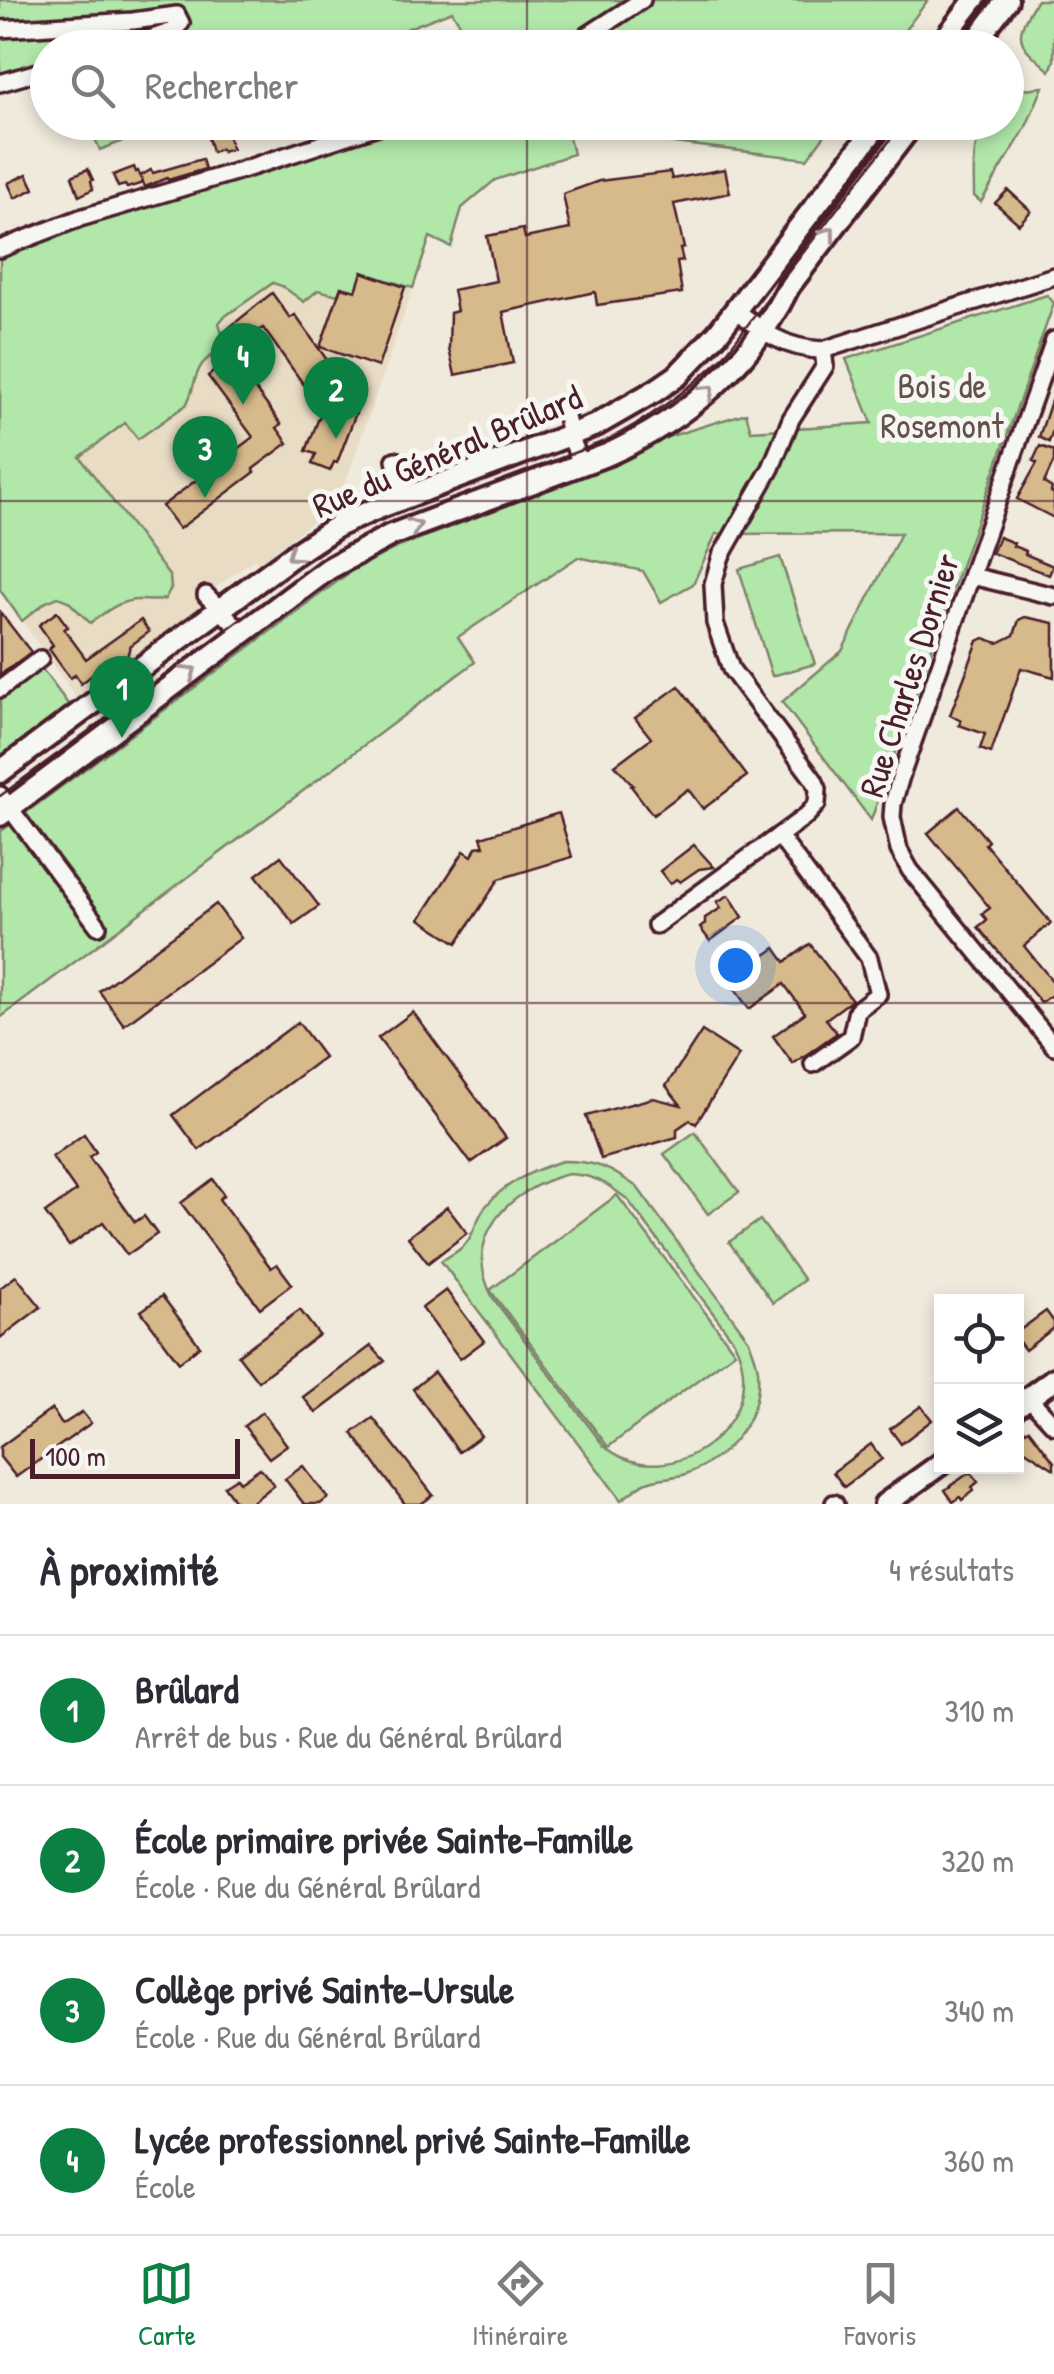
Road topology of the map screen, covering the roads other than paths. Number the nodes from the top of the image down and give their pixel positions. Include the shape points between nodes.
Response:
1 (642, 0) edge
2 (975, 0) edge
3 (1008, 0) edge
4 (0, 29) edge
5 (174, 30) edge
6 (596, 30) edge
7 (952, 30) edge
8 (985, 30) edge
9 (30, 74) edge
10 (0, 83) edge
11 (336, 140) edge
12 (866, 140) edge
13 (900, 140) edge
14 (0, 249) edge
15 (1054, 276) edge
16 (735, 309) junction
17 (764, 330) junction
18 (1054, 340) edge
19 (823, 350) junction
20 (565, 412) dead end
21 (570, 435) junction
22 (395, 460) dead end
23 (580, 464) junction
24 (403, 498) junction
25 (972, 576) junction
26 (1054, 596) edge
27 (212, 602) junction
28 (242, 633) junction
29 (40, 659) dead end
30 (0, 689) edge
31 (0, 772) edge
32 (3, 806) edge
33 (779, 836) junction
34 (98, 926) dead end
35 (656, 926) dead end
36 (1054, 1046) edge
37 (813, 1064) dead end
38 (1054, 1379) edge
39 (1024, 1401) edge
40 (1024, 1403) edge
41 (1054, 1424) edge
42 (934, 1468) edge
43 (885, 1504) edge

1 - 6 street
2 - 7 main road
3 - 8 main road
4 - 5 street via 177,15 181,23
9 - 10 street
11 - 14 street
12 - 16 main road, Rue du Général Brûlard
17 -> 13 main road, Rue du Général Brûlard via 789,286
15 - 19 street
16 - 17 street
16 - 21 main road, Rue du Général Brûlard via 676,376
17 - 19 street via 791,346
23 -> 17 main road, Rue du Général Brûlard via 676,418
18 - 25 street, Rue Charles Dornier
19 - 33 street via 826,366 791,419 713,584 715,623 732,669 818,789 814,810
20 - 21 street
21 - 23 street
21 - 24 main road, Rue du Général Brûlard
22 - 24 street
28 -> 23 main road, Rue du Général Brûlard via 328,569 391,535
24 -> 27 main road, Rue du Général Brûlard via 340,525
25 - 26 street
25 - 36 street, Rue Charles Dornier via 900,776 894,830 910,870
27 - 28 street
27 - 31 main road, Rue du Général Brûlard
32 -> 28 main road, Rue du Général Brûlard
29 - 30 street
32 - 34 street
33 - 35 street
33 - 37 street via 869,958 878,994 858,1010 851,1037
38 - 39 main road
40 - 41 street
42 - 43 main road

